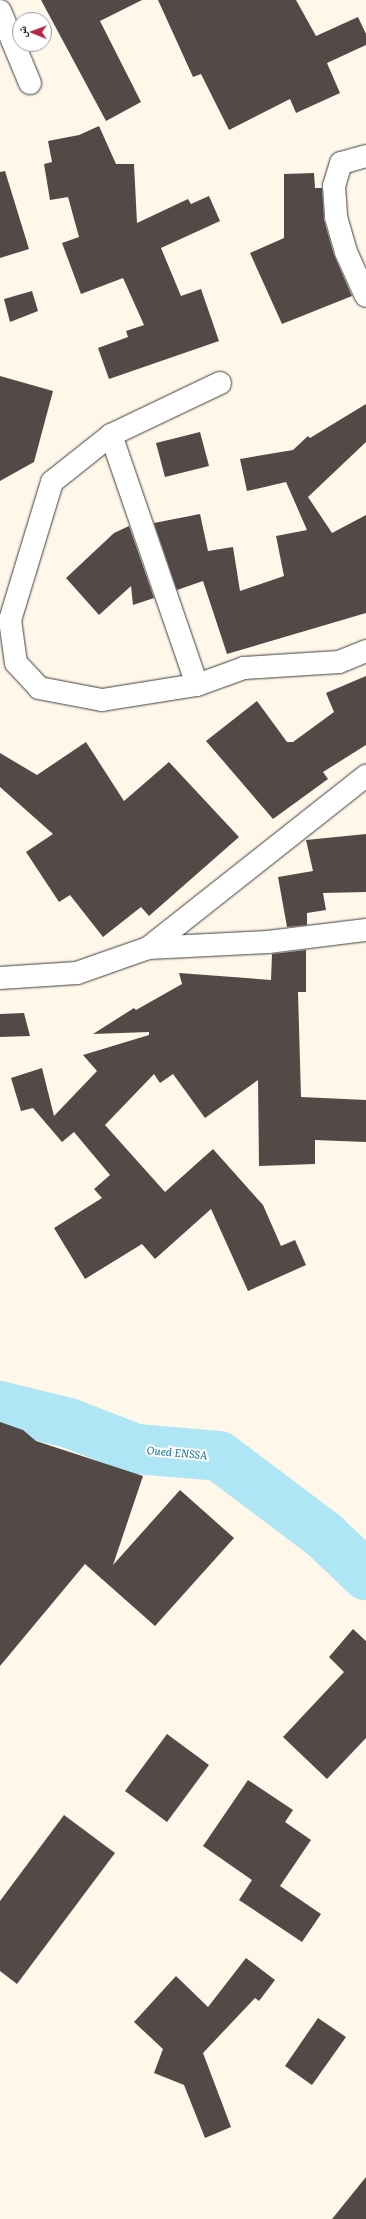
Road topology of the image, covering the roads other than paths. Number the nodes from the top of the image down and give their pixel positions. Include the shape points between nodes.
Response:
1 (0, 11) edge
2 (30, 83) dead end
3 (366, 156) edge
4 (366, 296) edge
5 (220, 383) dead end
6 (111, 435) junction
7 (366, 651) edge
8 (197, 685) junction
9 (366, 776) edge
10 (366, 930) edge
11 (148, 948) junction
12 (0, 978) edge

1 - 2 street
3 - 4 street via 341,163 334,186 336,217 346,252
5 - 6 street
6 - 8 street
6 - 8 street via 52,482 10,620 16,663 39,688 102,700
7 - 8 street via 339,662 244,668
9 - 11 street
10 - 11 street via 268,942
11 - 12 street via 77,973

